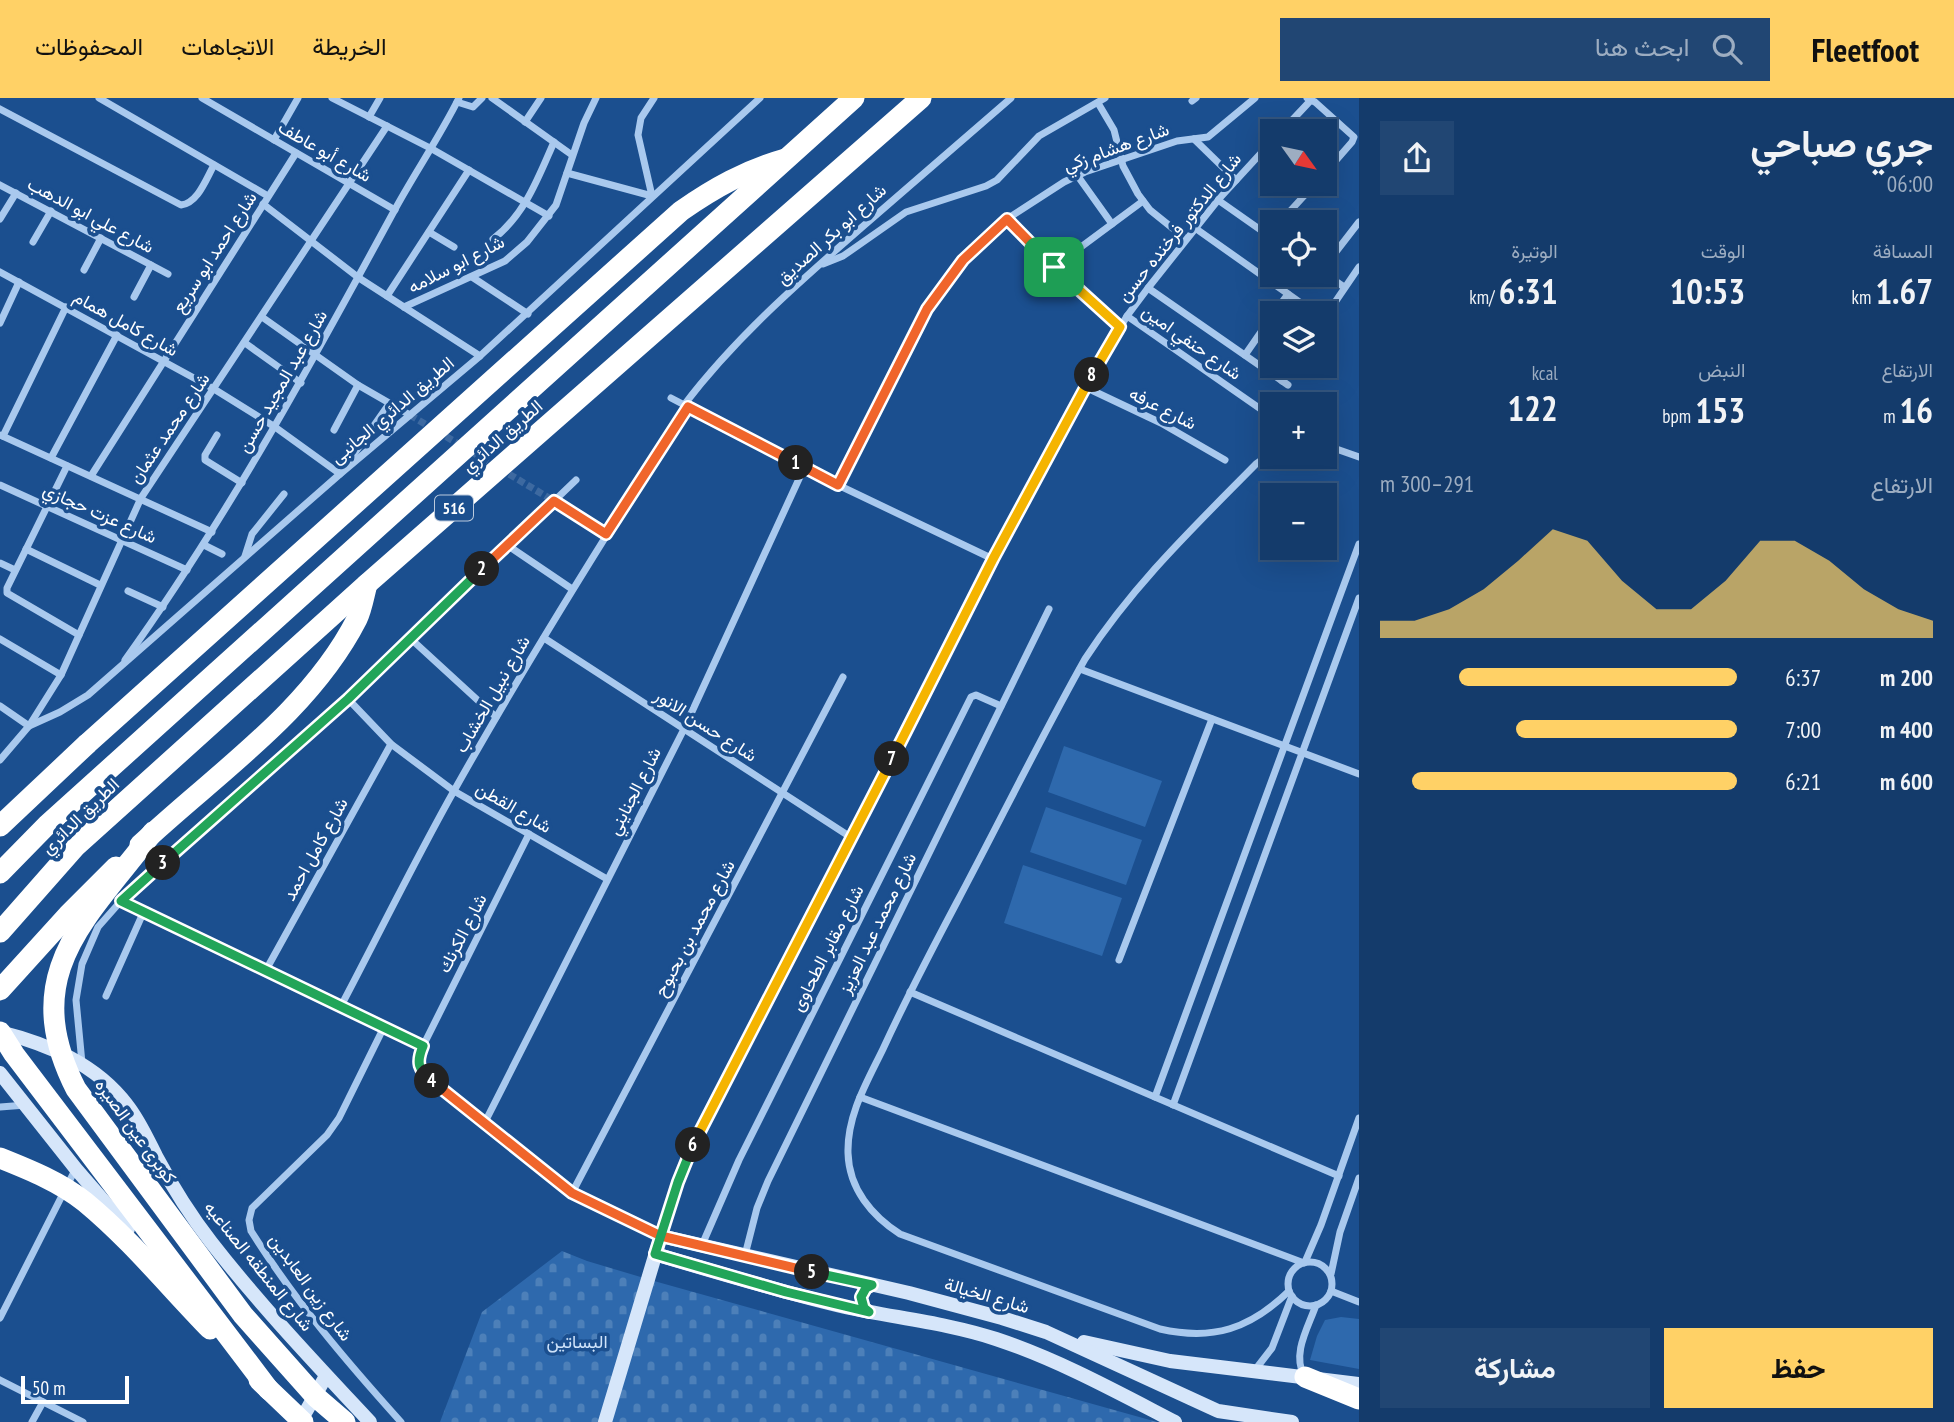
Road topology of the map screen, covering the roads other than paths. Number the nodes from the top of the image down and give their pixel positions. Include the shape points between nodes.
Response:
1 (99, 98) edge
2 (202, 98) edge
3 (298, 98) edge
4 (332, 98) edge
5 (380, 98) edge
6 (482, 98) edge
7 (492, 98) edge
8 (541, 98) edge
9 (596, 98) edge
10 (653, 98) edge
11 (854, 98) edge
12 (921, 98) edge
13 (1011, 98) edge
14 (1255, 98) edge
15 (756, 99) edge
16 (1309, 99) edge
17 (458, 100) edge
18 (1102, 100) edge
19 (0, 109) edge
20 (369, 117) junction
21 (1292, 119) edge
22 (1333, 119) edge
23 (526, 122) junction
24 (1337, 123) edge
25 (387, 126) junction
26 (1194, 139) junction
27 (274, 140) junction
28 (554, 142) junction
29 (432, 149) junction
30 (296, 153) junction
31 (1260, 154) edge
32 (572, 155) junction
33 (785, 159) junction
34 (1121, 159) junction
35 (1337, 159) edge
36 (214, 165) junction
37 (469, 170) junction
38 (567, 173) junction
39 (1077, 175) junction
40 (1236, 180) junction
41 (350, 183) junction
42 (0, 185) edge
43 (16, 193) junction
44 (268, 196) junction
45 (652, 196) junction
46 (1304, 196) edge
47 (1218, 200) junction
48 (1143, 201) junction
49 (526, 203) junction
50 (263, 204) junction
51 (395, 210) junction
52 (1291, 210) edge
53 (51, 211) junction
54 (549, 216) junction
55 (0, 219) edge
56 (1007, 219) junction
57 (1359, 222) edge
58 (1112, 224) junction
59 (1260, 227) edge
60 (1195, 228) junction
61 (429, 232) junction
62 (101, 238) junction
63 (493, 239) dead end
64 (1186, 239) junction
65 (312, 241) junction
66 (33, 242) dead end
67 (454, 247) dead end
68 (1337, 250) edge
69 (151, 265) junction
70 (818, 266) junction
71 (1054, 267) junction
72 (1359, 267) edge
73 (84, 270) dead end
74 (0, 272) edge
75 (168, 274) dead end
76 (472, 277) junction
77 (359, 278) junction
78 (19, 282) junction
79 (1337, 282) edge
80 (1344, 287) junction
81 (1147, 288) junction
82 (1287, 294) junction
83 (387, 296) junction
84 (134, 297) dead end
85 (1282, 301) edge
86 (1297, 301) edge
87 (1335, 301) edge
88 (66, 307) junction
89 (404, 307) junction
90 (528, 314) junction
91 (1127, 316) junction
92 (262, 317) junction
93 (0, 323) edge
94 (1120, 327) junction
95 (1260, 333) edge
96 (117, 335) junction
97 (244, 344) junction
98 (1245, 355) junction
99 (316, 356) junction
100 (480, 356) junction
101 (163, 361) junction
102 (1260, 366) edge
103 (301, 383) junction
104 (358, 385) junction
105 (1085, 387) junction
106 (214, 389) junction
107 (671, 398) dead end
108 (389, 404) junction
109 (686, 406) junction
110 (1260, 410) edge
111 (410, 415) junction
112 (275, 427) junction
113 (334, 430) dead end
114 (217, 435) dead end
115 (2, 436) edge
116 (1337, 449) edge
117 (1359, 457) edge
118 (51, 458) junction
119 (1225, 460) dead end
120 (1260, 461) edge
121 (67, 466) junction
122 (804, 468) junction
123 (341, 474) junction
124 (91, 476) junction
125 (576, 480) dead end
126 (242, 483) junction
127 (0, 485) edge
128 (838, 485) junction
129 (284, 494) dead end
130 (141, 498) junction
131 (554, 501) junction
132 (47, 507) junction
133 (212, 531) junction
134 (606, 534) junction
135 (121, 540) junction
136 (1359, 544) edge
137 (204, 545) junction
138 (507, 545) junction
139 (26, 549) junction
140 (222, 554) dead end
141 (245, 557) junction
142 (993, 559) junction
143 (0, 563) edge
144 (16, 570) junction
145 (187, 570) junction
146 (368, 584) junction
147 (100, 585) junction
148 (572, 589) junction
149 (128, 591) dead end
150 (1359, 598) edge
151 (163, 607) junction
152 (1049, 609) dead end
153 (79, 635) junction
154 (544, 638) junction
155 (0, 639) edge
156 (411, 639) junction
157 (1080, 669) junction
158 (117, 671) junction
159 (61, 675) junction
160 (843, 677) dead end
161 (348, 699) junction
162 (0, 706) edge
163 (1001, 706) junction
164 (496, 718) junction
165 (1212, 719) junction
166 (29, 726) junction
167 (684, 729) junction
168 (391, 744) junction
169 (1284, 746) junction
170 (1302, 753) junction
171 (0, 760) edge
172 (1359, 774) edge
173 (36, 791) junction
174 (454, 791) junction
175 (782, 793) junction
176 (0, 826) edge
177 (153, 832) junction
178 (529, 834) junction
179 (852, 838) junction
180 (0, 843) edge
181 (0, 873) edge
182 (607, 879) junction
183 (121, 901) junction
184 (144, 911) junction
185 (0, 932) edge
186 (1119, 960) dead end
187 (266, 970) junction
188 (0, 990) edge
189 (910, 992) junction
190 (106, 996) dead end
191 (341, 1006) junction
192 (384, 1027) junction
193 (0, 1032) edge
194 (423, 1046) junction
195 (82, 1064) junction
196 (0, 1073) edge
197 (860, 1097) junction
198 (1155, 1097) junction
199 (26, 1105) junction
200 (1173, 1105) junction
201 (0, 1107) edge
202 (1359, 1118) edge
203 (484, 1124) junction
204 (0, 1158) edge
205 (76, 1169) junction
206 (1339, 1176) junction
207 (1359, 1178) edge
208 (572, 1193) junction
209 (661, 1236) junction
210 (702, 1245) junction
211 (655, 1254) junction
212 (745, 1255) junction
213 (1304, 1262) junction
214 (829, 1275) junction
215 (1331, 1275) junction
216 (872, 1285) junction
217 (1331, 1292) junction
218 (1291, 1294) junction
219 (825, 1302) junction
220 (1359, 1302) edge
221 (1316, 1305) junction
222 (869, 1312) junction
223 (0, 1318) edge
224 (1046, 1332) junction
225 (1254, 1371) junction
226 (327, 1376) junction
227 (1305, 1377) junction
228 (0, 1380) edge
229 (1359, 1384) edge
230 (269, 1390) junction
231 (1359, 1399) edge
232 (43, 1402) junction
233 (32, 1422) edge
234 (83, 1422) edge
235 (299, 1422) edge
236 (345, 1422) edge
237 (370, 1422) edge
238 (401, 1422) edge
239 (605, 1422) edge
240 (1175, 1422) edge
241 (1292, 1422) edge

1 - 36 street
2 - 27 street, شارع أبو عاطف
3 - 27 street
4 - 20 street
5 - 20 street
6 - 17 street via 473,107
7 - 23 street
8 - 23 street
9 - 32 street, شارع ابو سلامه
10 - 45 street via 638,135
11 - 33 highway, الطريق الدائري / 516
12 - 146 highway, الطريق الدائري / 516
13 - 70 street, شارع ابو بكر الصديق
14 - 26 street, شارع هشام زكي via 1213,135
15 - 45 street, الطريق الدائري الجانبى
16 - 21 street
16 - 22 street
17 - 29 street, شارع عبد المجيد حسن
18 - 34 street
18 - 70 street via 1040,136 986,186 906,212 843,256
19 - 36 street via 181,205 194,200
20 - 25 street
23 - 28 street
24 - 35 street via 1354,137
25 - 29 street
25 - 41 street, شارع محمد عثمان
26 - 34 street, شارع هشام زكي
26 - 40 street
27 - 30 street, شارع أبو عاطف
28 - 32 street
28 - 49 street
29 - 37 street
29 - 51 street, شارع عبد المجيد حسن
30 - 41 street, شارع أبو عاطف
30 - 44 street, شارع احمد ابو سريع
31 - 40 street, شارع الدكتور فرخنده حسن
32 - 38 street, شارع ابو سلامه
33 - 173 highway, bridge via 729,180 672,218
33 - 181 highway, الطريق الدائري / 516 via 47,825
34 - 39 street, شارع هشام زكي
34 - 48 street
36 - 44 street
37 - 49 street
37 - 61 street
38 - 45 street
38 - 54 street, شارع ابو سلامه
39 - 56 street, شارع هشام زكي
39 - 58 street
40 - 47 street, شارع الدكتور فرخنده حسن
41 - 51 street, شارع أبو عاطف
41 - 65 street, شارع محمد عثمان
42 - 43 street, شارع علي ابو الدهب
43 - 53 street, شارع علي ابو الدهب
43 - 55 street
44 - 50 street, شارع احمد ابو سريع
45 - 90 street, الطريق الدائري الجانبى
46 - 52 street
47 - 59 street
47 - 60 street, شارع الدكتور فرخنده حسن
48 - 58 street
48 - 64 street
49 - 54 street
49 - 63 street
50 - 65 street
50 - 101 street, شارع احمد ابو سريع
51 - 77 street, شارع عبد المجيد حسن
53 - 62 street, شارع علي ابو الدهب
53 - 66 street
54 - 76 street, شارع ابو سلامه via 505,261
56 - 71 street
56 - 128 street, شارع هشام زكي via 963,260 927,309
57 - 68 street
58 - 71 street
60 - 64 street, شارع الدكتور فرخنده حسن
60 - 82 street
61 - 67 street
61 - 83 street
62 - 69 street, شارع علي ابو الدهب
62 - 73 street
64 - 81 street, شارع الدكتور فرخنده حسن
65 - 77 street
65 - 92 street, شارع محمد عثمان
69 - 75 street, شارع علي ابو الدهب
69 - 84 street
70 - 109 street, شارع ابو بكر الصديق via 739,338
71 - 94 street
72 - 80 street
74 - 78 street, شارع كامل همام
76 - 89 street, شارع ابو سلامه
76 - 90 street
77 - 83 street
77 - 99 street, شارع عبد المجيد حسن
78 - 88 street, شارع كامل همام
78 - 93 street
79 - 80 street
80 - 87 street
81 - 91 street, شارع الدكتور فرخنده حسن
81 - 98 street
82 - 85 street
82 - 86 street
83 - 89 street
88 - 96 street, شارع كامل همام
88 - 115 street
89 - 100 street
90 - 100 street, الطريق الدائري الجانبى
91 - 94 street, شارع الدكتور فرخنده حسن
91 - 110 street, شارع حنفي امين
92 - 97 street, شارع محمد عثمان
92 - 99 street
94 - 105 street, شارع الدكتور فرخنده حسن
95 - 98 street
96 - 101 street, شارع كامل همام
96 - 118 street
97 - 103 street
97 - 106 street, شارع محمد عثمان
98 - 102 street
99 - 103 street, شارع عبد المجيد حسن
99 - 104 street
100 - 111 street, الطريق الدائري الجانبى
101 - 106 street, شارع كامل همام
101 - 124 street, شارع احمد ابو سريع
103 - 112 street, شارع عبد المجيد حسن
104 - 108 street
104 - 113 street
105 - 119 street, شارع عرفه
105 - 142 street, شارع الدكتور فرخنده حسن
106 - 112 street, شارع كامل همام
106 - 130 street, شارع محمد عثمان
107 - 109 street
108 - 111 street
108 - 123 street
109 - 122 street
109 - 134 street, شارع نبيل الخشاب
111 - 123 street, الطريق الدائري الجانبى
112 - 123 street, شارع كامل همام
112 - 126 street, شارع عبد المجيد حسن
114 - 126 street via 205,460
115 - 118 street
116 - 117 street
118 - 121 street
120 - 157 street via 1142,581
121 - 124 street
121 - 132 street
122 - 128 street
122 - 167 street, شارع الجنايني
123 - 141 street, الطريق الدائري الجانبى
124 - 130 street
125 - 131 street
126 - 133 street, شارع عبد المجيد حسن
127 - 132 street, شارع عزت حجازي
128 - 142 street
129 - 141 street via 252,534
130 - 133 street
130 - 135 street, شارع محمد عثمان
131 - 134 street
131 - 138 street
132 - 135 street, شارع عزت حجازي
132 - 139 street
133 - 137 street, شارع عبد المجيد حسن
134 - 148 street, شارع نبيل الخشاب
135 - 145 street, شارع عزت حجازي
135 - 147 street, شارع محمد عثمان
136 - 169 street
137 - 140 street
137 - 145 street, شارع عبد المجيد حسن
138 - 148 street
138 - 156 street
139 - 144 street
139 - 147 street
141 - 158 street, الطريق الدائري الجانبى
142 - 179 street, شارع الدكتور فرخنده حسن
143 - 144 street
144 - 153 street via 7,588 10,597
145 - 151 street, شارع عبد المجيد حسن
146 - 177 highway via 358,618 305,692 263,736
146 - 185 highway, الطريق الدائري / 516 via 75,847
147 - 153 street, شارع محمد عثمان
148 - 154 street, شارع نبيل الخشاب
149 - 151 street
150 - 170 street
151 - 158 street, شارع عبد المجيد حسن
152 - 163 street, شارع محمد عبد العزيز
153 - 159 street, شارع محمد عثمان
154 - 164 street, شارع نبيل الخشاب
154 - 167 street, شارع حسن الانور
155 - 159 street
156 - 161 street
156 - 164 street
157 - 165 street
157 - 189 street
158 - 166 street, الطريق الدائري الجانبى via 88,695
159 - 166 street, شارع محمد عثمان
160 - 175 street, شارع محمد بن بحبوح
161 - 168 street, شارع القطن
161 - 183 street
162 - 166 street
163 - 210 street, شارع مقابر الطحاوى via 971,697 739,1160
163 - 212 street, شارع محمد عبد العزيز via 768,1181
164 - 174 street, شارع نبيل الخشاب
165 - 169 street
165 - 186 street
166 - 171 street, شارع محمد عثمان
167 - 175 street, شارع حسن الانور
167 - 182 street, شارع الجنايني
168 - 174 street, شارع القطن
168 - 187 street, شارع كامل احمد
169 - 170 street
169 - 198 street
170 - 172 street
170 - 200 street
173 - 176 highway
173 - 180 highway
174 - 178 street, شارع القطن
174 - 191 street, شارع نبيل الخشاب
175 - 179 street, شارع حسن الانور
175 - 208 street, شارع محمد بن بحبوح
177 - 188 highway
177 - 236 highway, كوبرى عين الصيره, bridge via 82,923 62,959 53,1012 64,1065 76,1088 243,1315 316,1397
178 - 182 street, شارع القطن
178 - 194 street, شارع الكرنك
179 - 209 street, شارع الدكتور فرخنده حسن via 700,1129
182 - 203 street, شارع الجنايني
183 - 184 street
183 - 195 street via 98,928 82,964 76,1000
184 - 187 street
184 - 190 street
187 - 191 street
189 - 197 street
189 - 198 street
191 - 192 street
192 - 194 street
192 - 238 street, شارع زين العابدين via 333,1127 260,1199 249,1220 251,1231 305,1310
193 - 195 street, شارع المنطقه الصناعيه via 44,1044
193 - 230 highway, bridge
194 - 203 street via 419,1070
195 - 226 street, شارع المنطقه الصناعيه via 126,1103 208,1239
196 - 199 street
197 - 213 street
197 - 218 street via 849,1132 851,1174 870,1209 900,1234 1179,1333 1238,1327
198 - 200 street
199 - 201 street
199 - 205 street
200 - 206 street
202 - 206 street
203 - 208 street
204 - 230 highway, bridge via 43,1175 84,1201
205 - 223 street
205 - 235 street
206 - 213 street
207 - 215 street via 1340,1231
208 - 209 street
209 - 210 street, شارع الخيالة
209 - 211 street
210 - 212 street, شارع الخيالة
211 - 219 street
211 - 239 street
212 - 214 street, شارع الخيالة
213 - 215 street via 1320,1264
213 - 218 street via 1289,1277
214 - 216 street, شارع الخيالة
214 - 219 street via 833,1286
215 - 217 street
216 - 222 street via 861,1297
216 - 224 street, شارع الخيالة
217 - 220 street
217 - 221 street
218 - 221 street via 1303,1305
218 - 225 street via 1272,1348
219 - 222 street
221 - 227 street via 1299,1352
222 - 240 street via 947,1325 1038,1354
224 - 225 street via 1147,1357
224 - 241 street, شارع الخيالة via 1218,1411
225 - 227 street
226 - 235 street
226 - 237 street, شارع المنطقه الصناعيه
227 - 229 street
227 - 231 highway
228 - 232 street
230 - 235 highway, bridge
232 - 233 street
232 - 234 street

